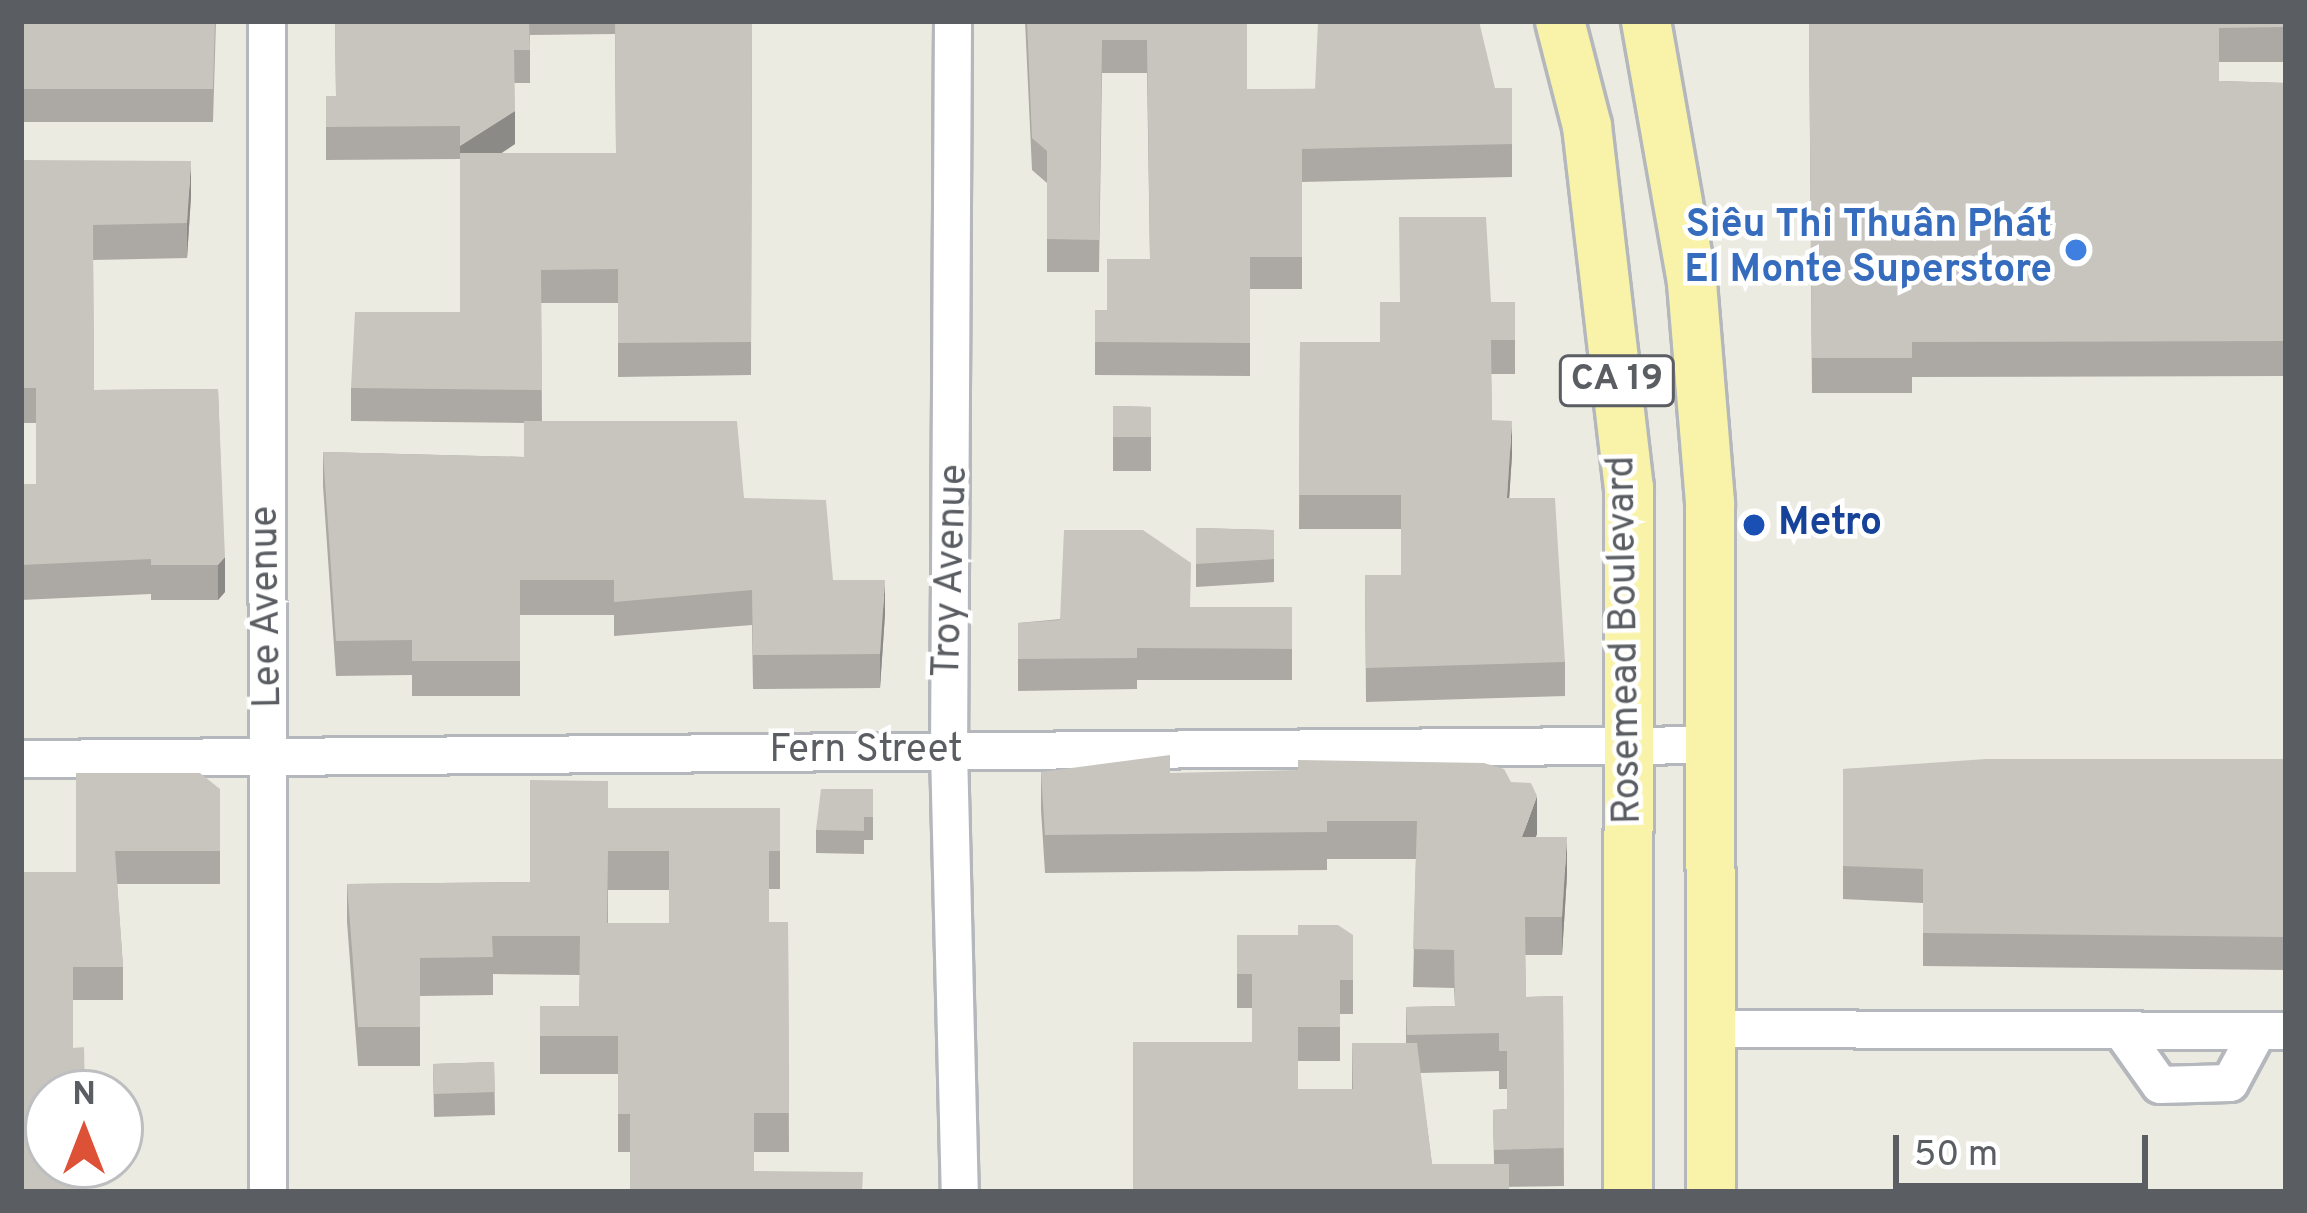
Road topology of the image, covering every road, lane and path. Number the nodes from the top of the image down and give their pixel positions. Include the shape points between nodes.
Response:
1 (267, 21) edge
2 (953, 21) edge
3 (1646, 21) edge
4 (1565, 27) edge
5 (1631, 745) junction
6 (1710, 745) junction
7 (949, 752) junction
8 (272, 754) junction
9 (21, 759) edge
10 (1710, 1029) junction
11 (2121, 1030) junction
12 (2272, 1031) edge
13 (268, 1192) edge
14 (960, 1192) edge
15 (1628, 1192) edge
16 (1712, 1192) edge

1 - 8 street, Lee Avenue
2 - 7 street, Troy Avenue
3 - 6 main road, Rosemead Boulevard / CA 19 via 1692,283 1710,502
4 - 5 main road, Rosemead Boulevard / CA 19 via 1587,126 1629,488
5 - 6 street, Fern Street
5 - 7 street, Fern Street
5 - 15 main road, Rosemead Boulevard / CA 19
6 - 10 main road, Rosemead Boulevard / CA 19
7 - 8 street, Fern Street
7 - 14 street, Troy Avenue
8 - 9 street, Fern Street
8 - 13 street, Lee Avenue
10 - 11 street
10 - 16 main road, Rosemead Boulevard / CA 19
11 - 12 street
11 - 12 street via 2160,1085 2230,1083

